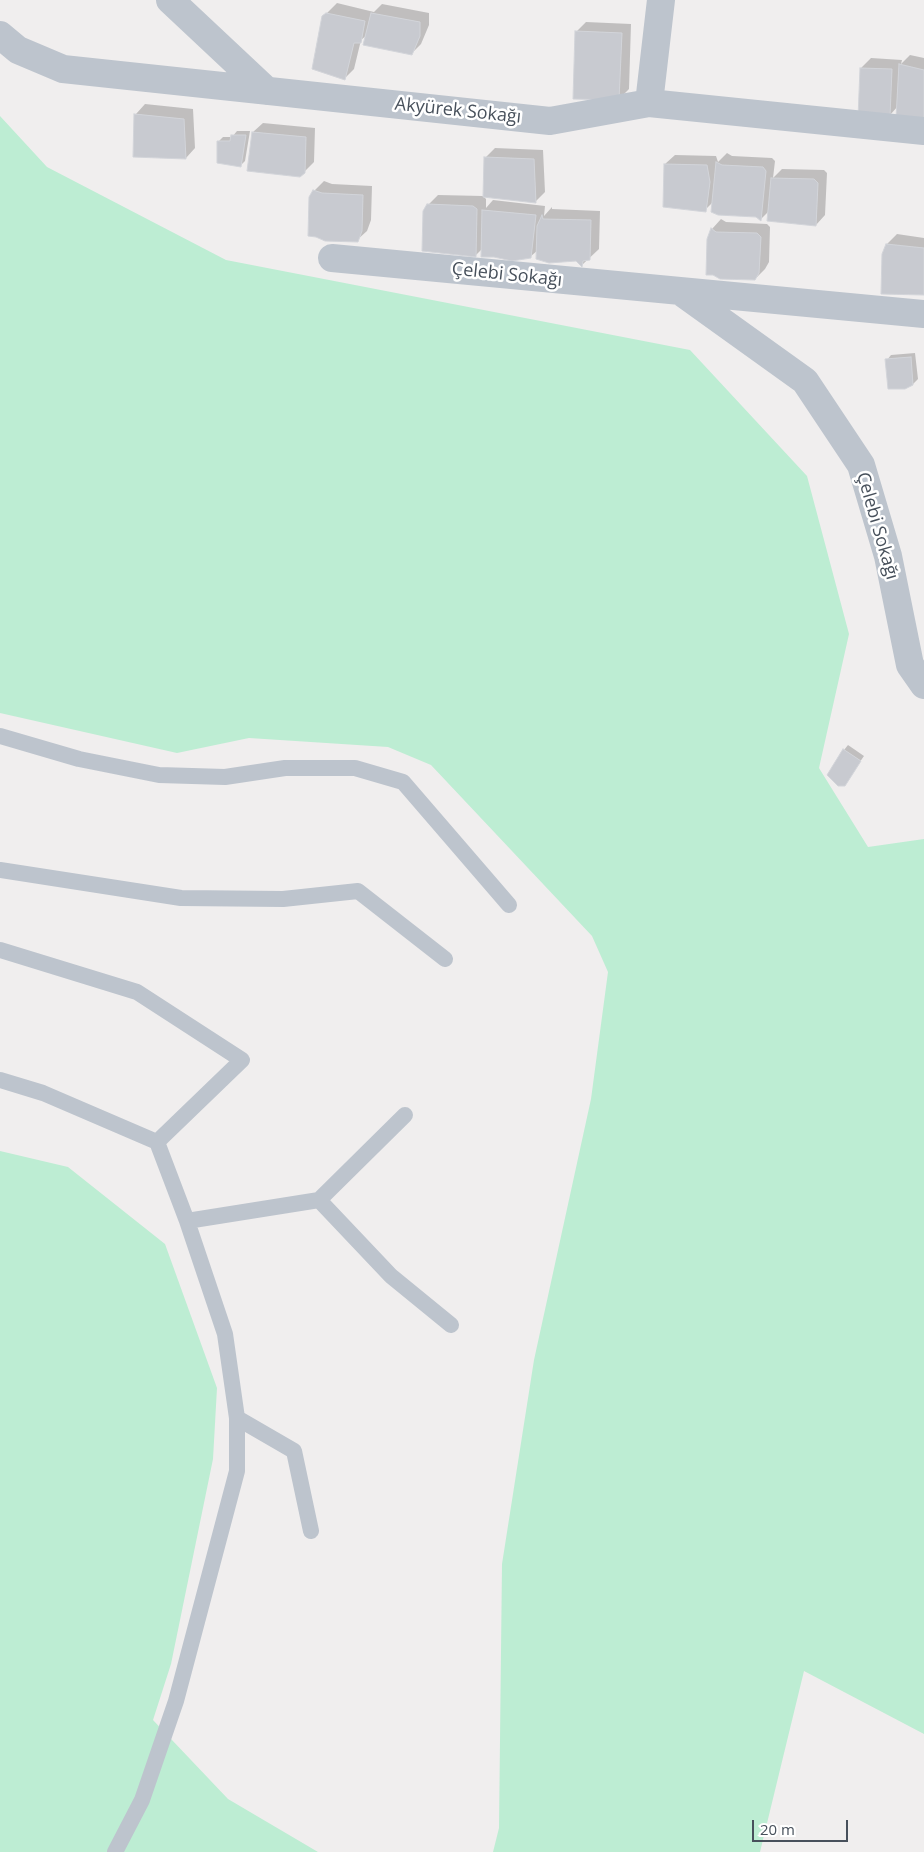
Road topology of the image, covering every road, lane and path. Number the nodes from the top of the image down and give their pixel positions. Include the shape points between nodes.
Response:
1 (170, 0) edge
2 (661, 0) edge
3 (0, 35) edge
4 (267, 91) junction
5 (649, 103) junction
6 (924, 131) edge
7 (332, 258) dead end
8 (681, 292) junction
9 (924, 314) edge
10 (924, 685) edge
11 (0, 736) edge
12 (0, 870) edge
13 (509, 905) dead end
14 (0, 950) edge
15 (445, 959) dead end
16 (0, 1080) edge
17 (405, 1115) dead end
18 (157, 1142) junction
19 (319, 1200) junction
20 (187, 1220) junction
21 (451, 1325) dead end
22 (237, 1418) junction
23 (311, 1531) dead end
24 (114, 1852) edge

1 - 4 street
2 - 5 street
3 - 4 street, Akyürek Sokağı via 18,50 63,69
4 - 5 street, Akyürek Sokağı via 550,121
5 - 6 street, Akyürek Sokağı
7 - 8 street, Çelebi Sokağı
8 - 9 street, Çelebi Sokağı
8 - 10 street, Çelebi Sokağı via 805,381 861,466 888,556 910,665
11 - 13 lane via 79,760 159,775 225,777 286,768 354,768 403,782
12 - 15 lane via 181,898 282,899 358,891
14 - 18 lane via 137,992 242,1060
16 - 18 lane via 43,1093
17 - 19 lane
18 - 20 lane
19 - 20 lane
19 - 21 lane via 391,1276
20 - 22 lane via 224,1334
22 - 23 lane via 294,1451
22 - 24 lane via 237,1471 176,1701 142,1800

